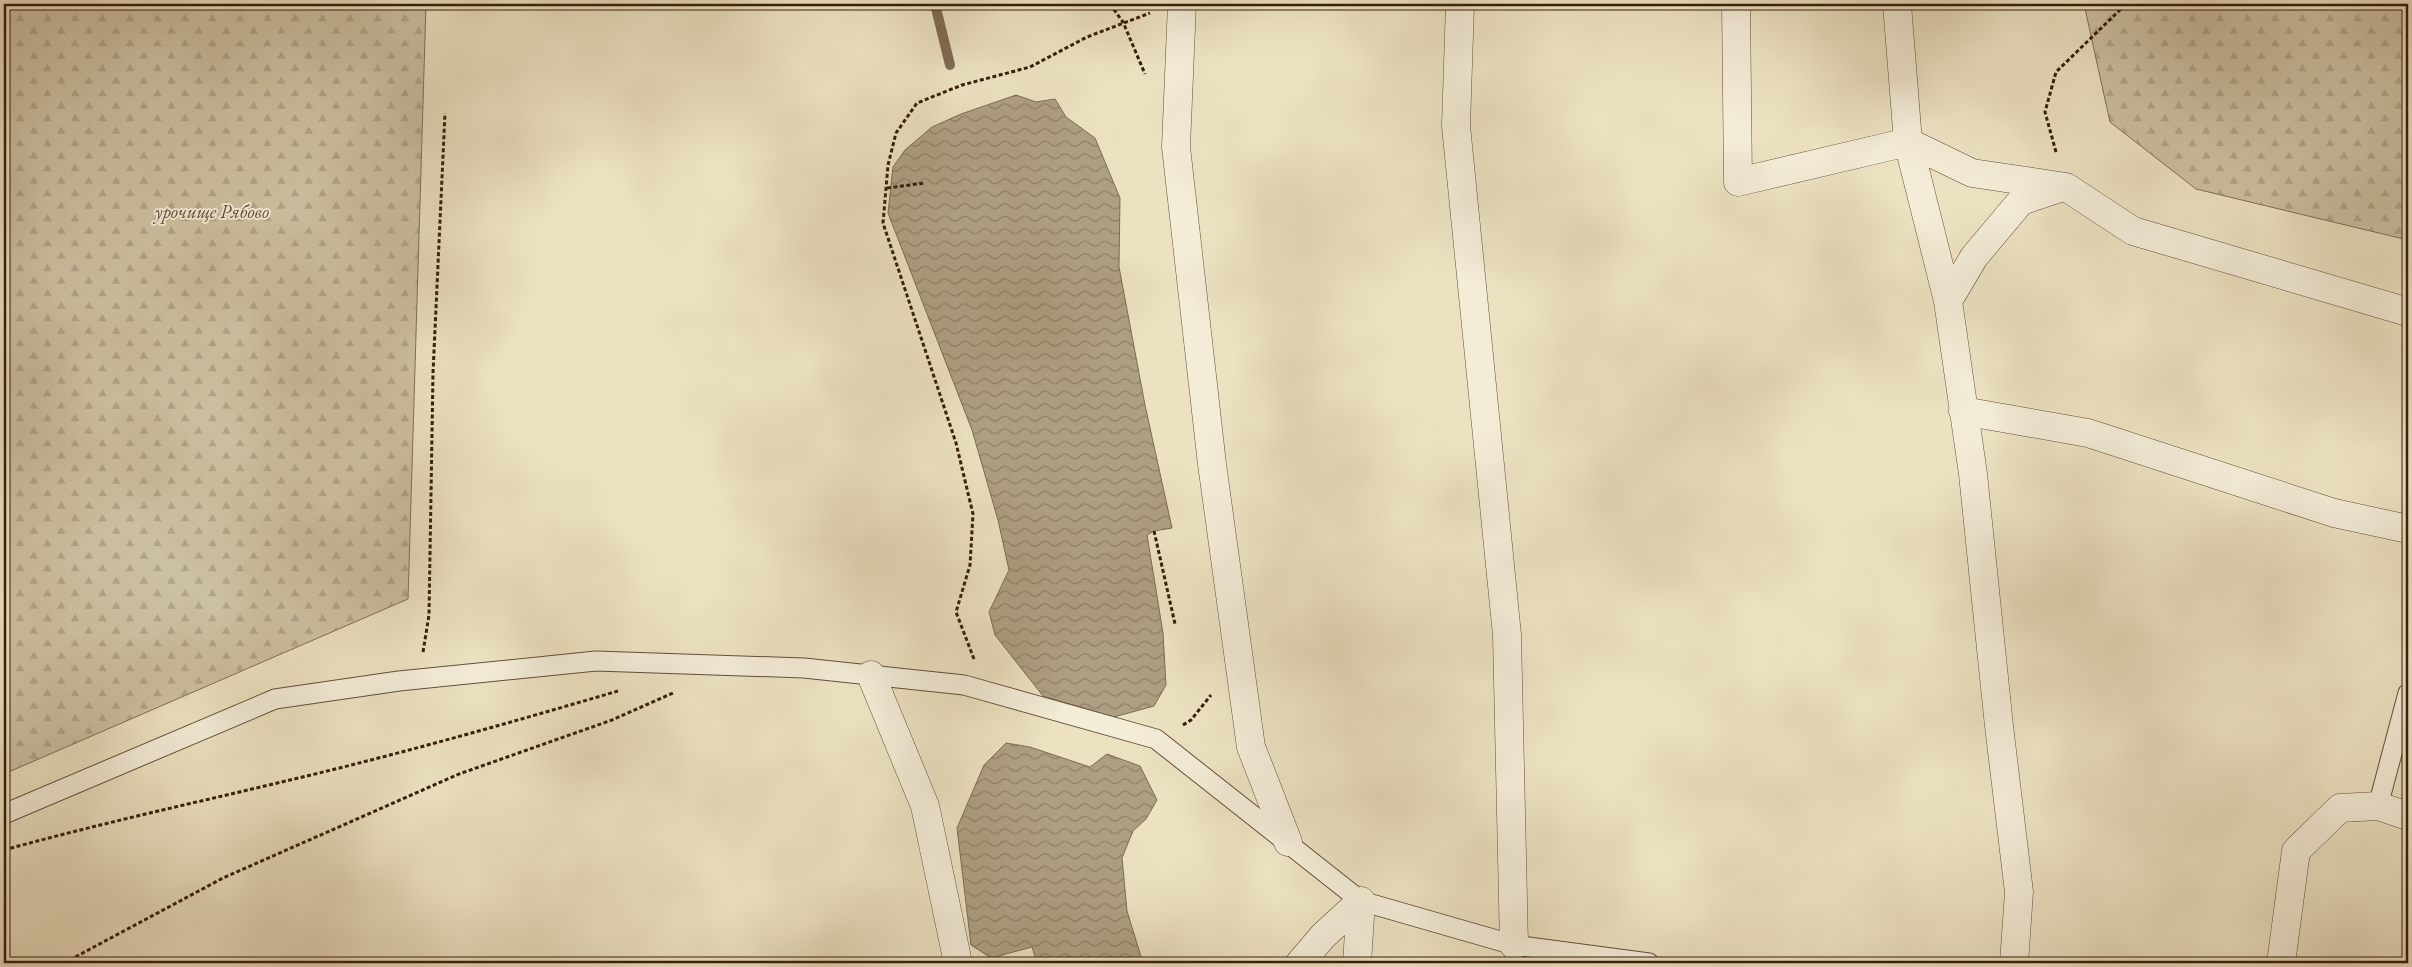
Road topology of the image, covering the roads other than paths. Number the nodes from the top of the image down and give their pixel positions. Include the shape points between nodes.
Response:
1 (1182, 4) edge
2 (1460, 4) edge
3 (1736, 4) edge
4 (1897, 4) edge
5 (1908, 142) junction
6 (2066, 186) junction
7 (1948, 301) junction
8 (2408, 312) edge
9 (1963, 411) junction
10 (2408, 529) edge
11 (871, 675) junction
12 (2408, 693) edge
13 (2378, 806) junction
14 (4, 814) edge
15 (2408, 816) edge
16 (1288, 842) junction
17 (1361, 901) junction
18 (1514, 945) junction
19 (958, 963) edge
20 (1300, 963) edge
21 (1357, 963) edge
22 (1649, 963) edge
23 (2014, 963) edge
24 (2282, 963) edge

1 - 16 street via 1176,147 1212,464 1252,747
2 - 18 street via 1456,126 1507,635
3 - 5 street via 1738,182
4 - 5 street
5 - 6 street via 1972,173
5 - 7 street
6 - 7 street via 2021,201 1974,257
6 - 8 street via 2133,231
7 - 9 street
9 - 10 street via 2088,433 2334,513
9 - 23 street via 1973,474 2019,892
11 - 14 lane via 804,668 596,661 418,679 275,699
11 - 16 lane via 964,685 1156,739
11 - 19 street via 925,806
12 - 13 lane
13 - 15 street
13 - 24 street via 2340,808 2296,851
16 - 17 lane
17 - 18 lane
17 - 20 street via 1323,936
17 - 21 street
18 - 22 lane

